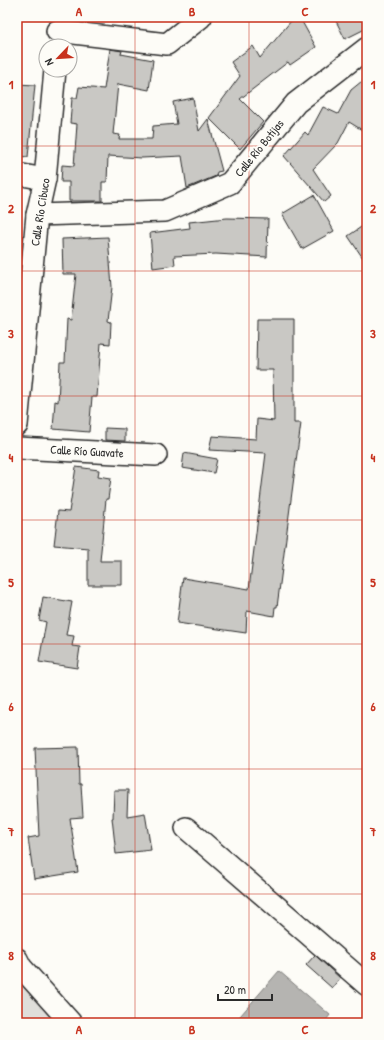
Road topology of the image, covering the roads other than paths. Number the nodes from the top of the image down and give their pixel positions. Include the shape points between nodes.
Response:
1 (201, 17) edge
2 (57, 31) edge
3 (367, 48) edge
4 (54, 78) edge
5 (17, 174) edge
6 (45, 179) junction
7 (37, 215) junction
8 (17, 425) edge
9 (17, 448) edge
10 (156, 455) dead end
11 (186, 828) dead end
12 (17, 959) edge
13 (367, 985) edge
14 (71, 1023) edge

1 - 2 street via 167,44
3 - 7 street, Calle Río Botijas via 296,103 230,183 165,211
4 - 6 street, Calle Río Cibuco
5 - 6 street
6 - 7 street, Calle Río Cibuco
7 - 8 street, Calle Río Cibuco
9 - 10 street, Calle Río Guavate
11 - 13 street
12 - 14 street via 21,967

